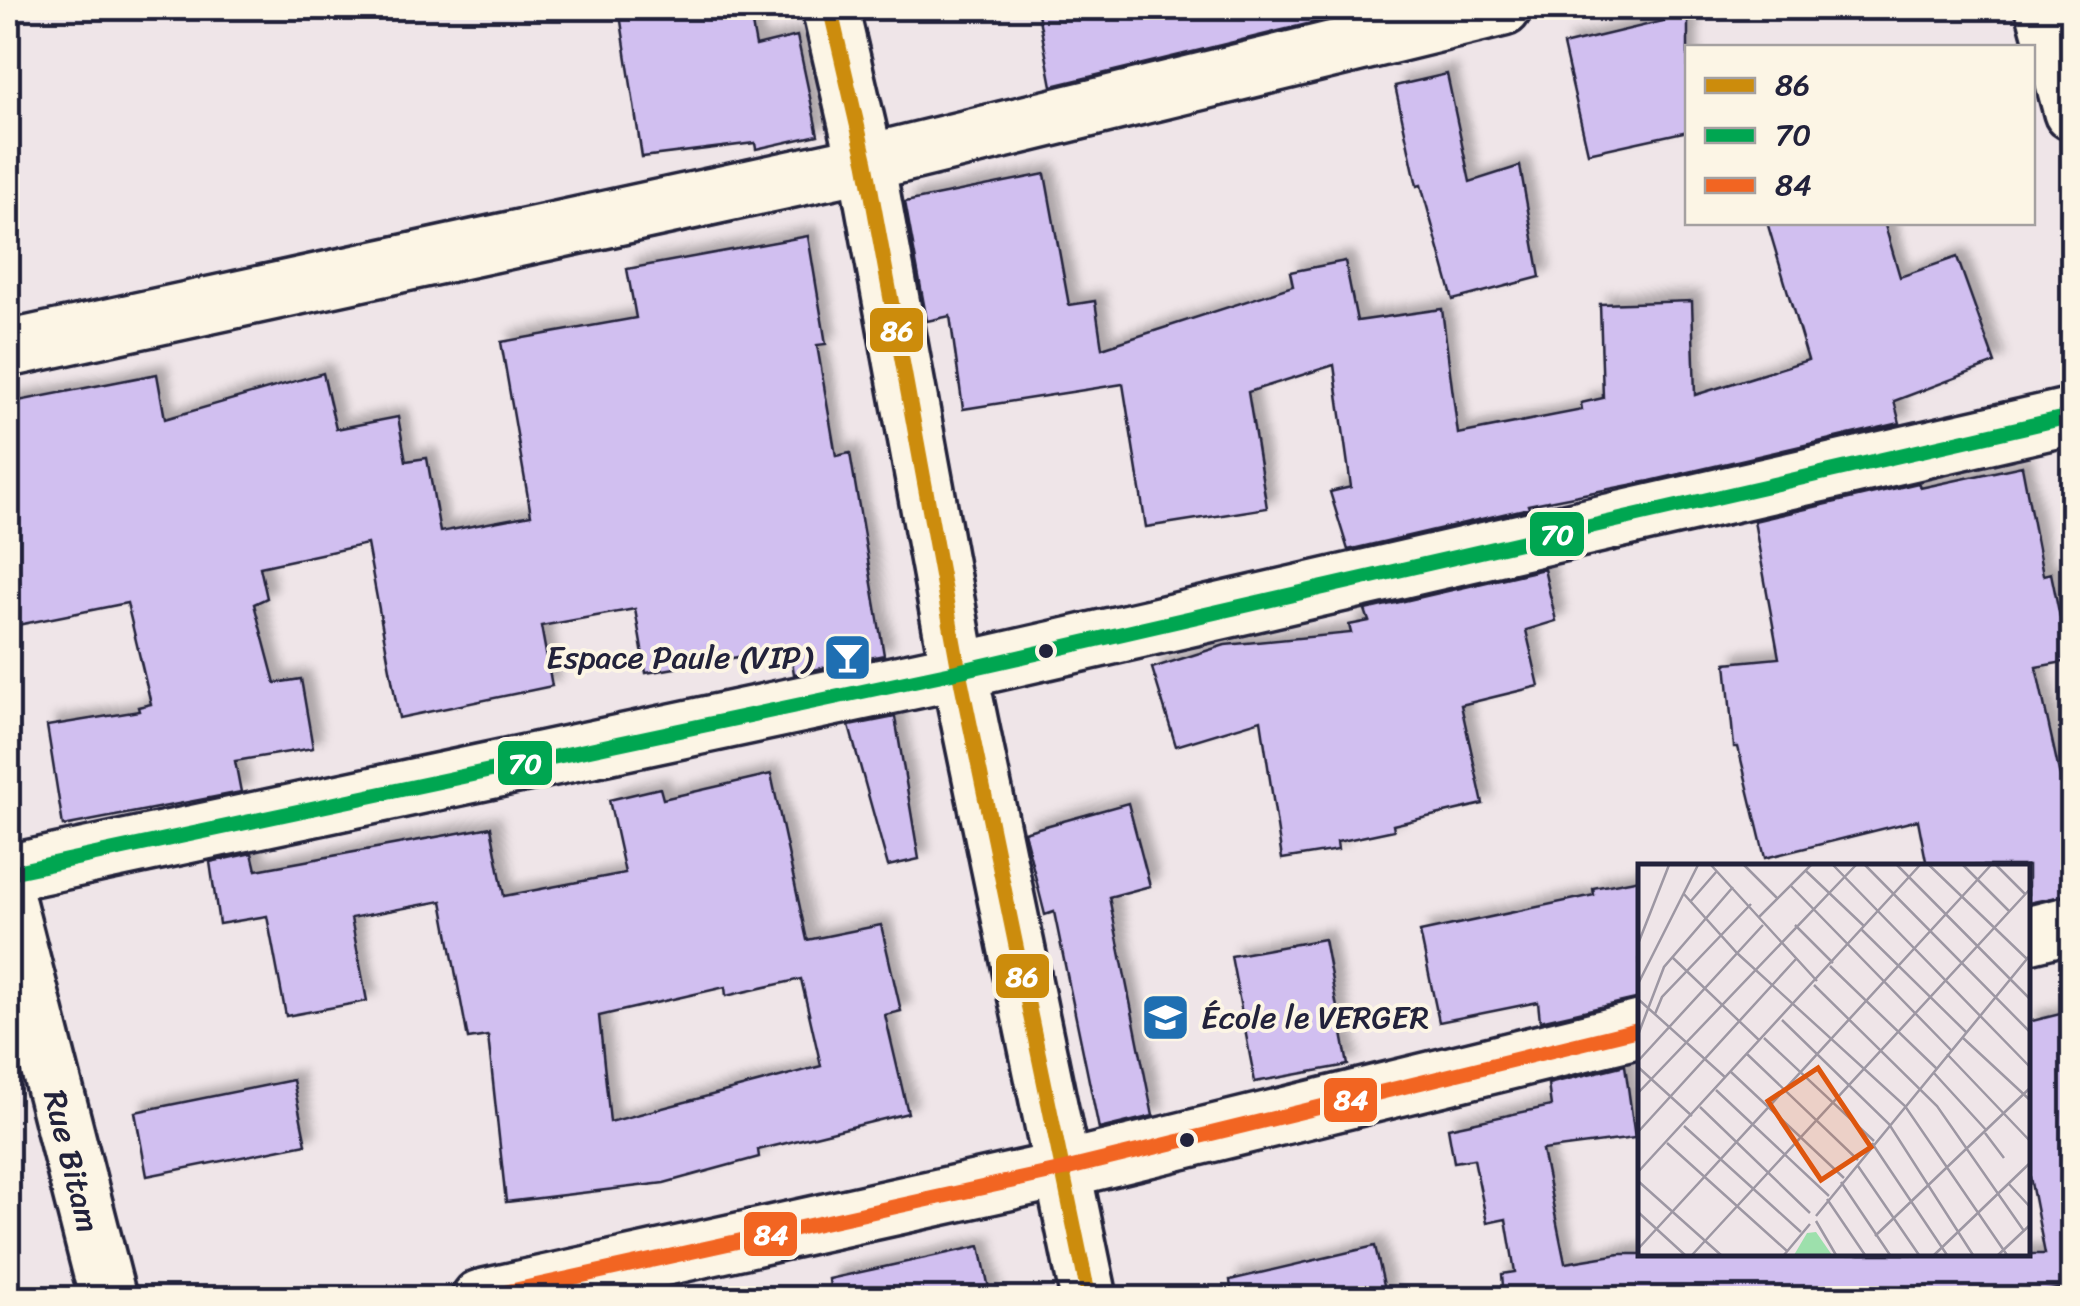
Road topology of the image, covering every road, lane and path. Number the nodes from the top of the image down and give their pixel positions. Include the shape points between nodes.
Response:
1 (830, 8) edge
2 (1503, 8) edge
3 (2044, 8) edge
4 (2072, 112) edge
5 (866, 163) junction
6 (8, 348) edge
7 (2072, 416) edge
8 (959, 671) junction
9 (8, 873) edge
10 (8, 906) edge
11 (2072, 924) edge
12 (2030, 934) edge
13 (1638, 1029) edge
14 (1062, 1170) junction
15 (108, 1298) edge
16 (480, 1298) edge
17 (1089, 1298) edge

1 - 5 main road
2 - 5 main road
3 - 4 main road
5 - 6 main road
5 - 8 main road
7 - 8 main road
8 - 9 main road
8 - 14 main road
10 - 15 main road, Rue Bitam
11 - 12 main road
13 - 14 main road
14 - 16 main road
14 - 17 main road

